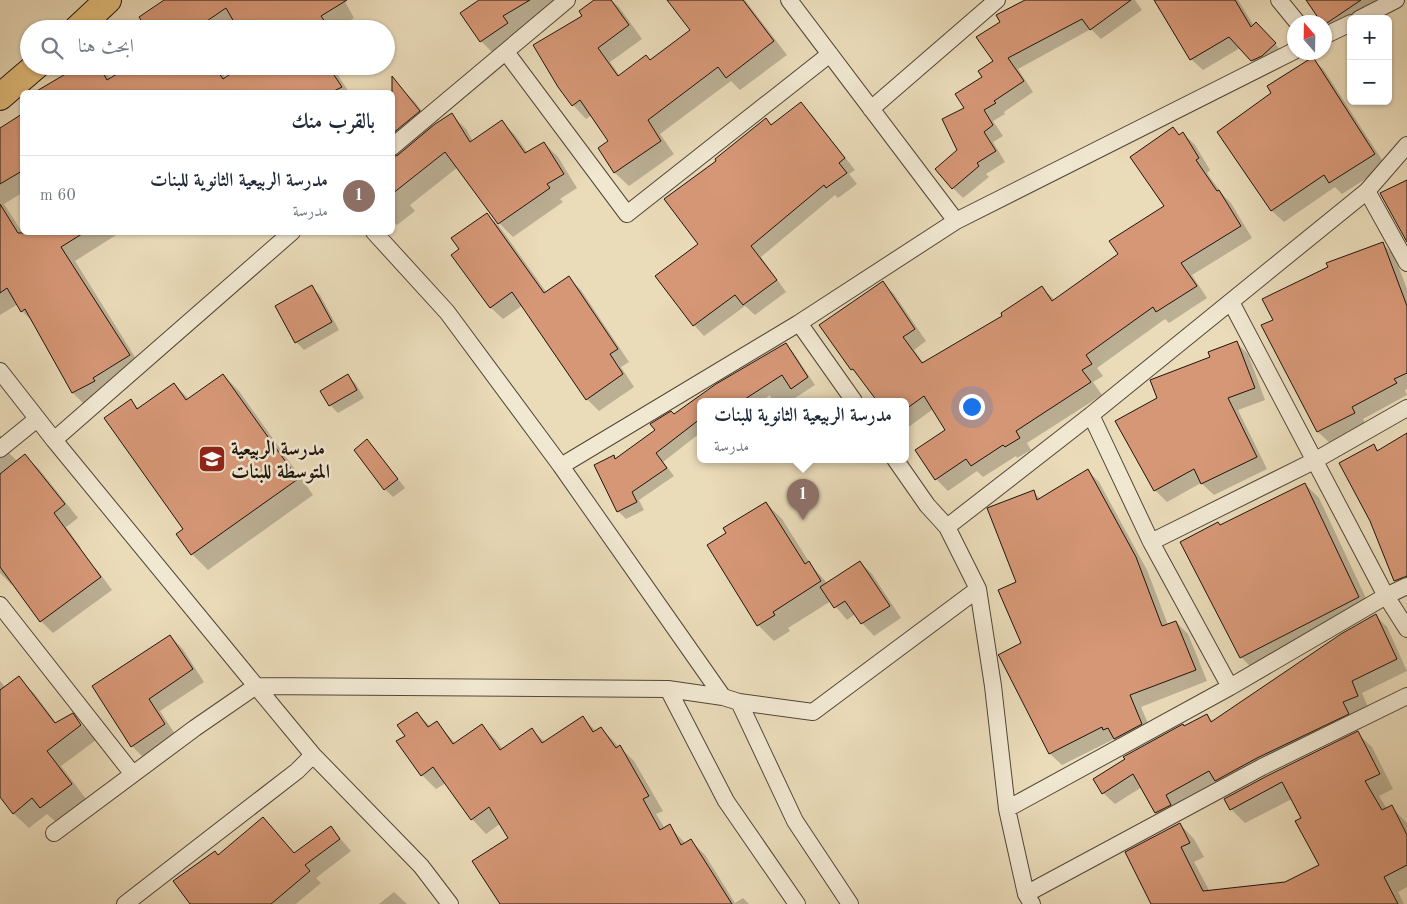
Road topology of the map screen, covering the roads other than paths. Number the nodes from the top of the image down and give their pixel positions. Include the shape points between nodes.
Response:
1 (108, 0) edge
2 (568, 0) edge
3 (789, 0) edge
4 (997, 0) edge
5 (1279, 0) edge
6 (1396, 0) edge
7 (1291, 15) edge
8 (1366, 15) edge
9 (87, 20) edge
10 (1347, 25) edge
11 (1332, 32) edge
12 (506, 52) junction
13 (830, 54) junction
14 (1287, 55) edge
15 (26, 75) edge
16 (0, 97) edge
17 (871, 110) junction
18 (395, 144) edge
19 (1407, 144) edge
20 (1367, 191) junction
21 (956, 221) junction
22 (289, 235) edge
23 (377, 235) edge
24 (1407, 262) edge
25 (1231, 302) junction
26 (799, 323) junction
27 (0, 371) edge
28 (852, 398) edge
29 (1407, 408) edge
30 (1091, 415) junction
31 (37, 419) junction
32 (54, 440) junction
33 (0, 449) edge
34 (1314, 462) junction
35 (897, 463) edge
36 (561, 466) junction
37 (947, 527) junction
38 (1151, 542) junction
39 (1407, 586) edge
40 (978, 589) junction
41 (1386, 596) junction
42 (0, 605) edge
43 (1407, 629) edge
44 (256, 686) junction
45 (1230, 688) junction
46 (668, 689) junction
47 (1407, 696) edge
48 (723, 697) junction
49 (739, 702) junction
50 (313, 755) junction
51 (132, 773) junction
52 (1007, 809) junction
53 (54, 832) dead end
54 (1029, 899) edge
55 (125, 904) edge
56 (450, 904) edge
57 (797, 904) edge
58 (850, 904) edge

1 - 9 main road
2 - 12 street
3 - 13 street
4 - 17 street
5 - 7 street
6 - 8 street
10 - 11 street
12 - 13 street via 627,214
12 - 18 street
13 - 17 street
14 - 21 street
15 - 16 main road
17 - 21 street
19 - 20 street
20 - 24 street
20 - 25 street
21 - 26 street
22 - 32 street
23 - 36 street via 447,312
25 - 30 street
25 - 34 street
26 - 28 street
26 - 36 street
27 - 31 street
29 - 34 street
30 - 37 street
30 - 38 street
31 - 32 street
31 - 33 street
32 - 44 street
34 - 38 street
34 - 41 street
35 - 37 street
36 - 48 street
37 - 40 street
38 - 45 street
39 - 41 street
40 - 49 street via 812,712
40 - 52 street
41 - 43 street
41 - 45 street
42 - 51 street
44 - 46 street
44 - 50 street
44 - 51 street
45 - 52 street
46 - 48 street
46 - 57 street via 726,801
47 - 54 street via 1262,767
48 - 49 street
49 - 58 street via 795,821
50 - 55 street
50 - 56 street via 420,866
51 - 53 street
52 - 54 street

